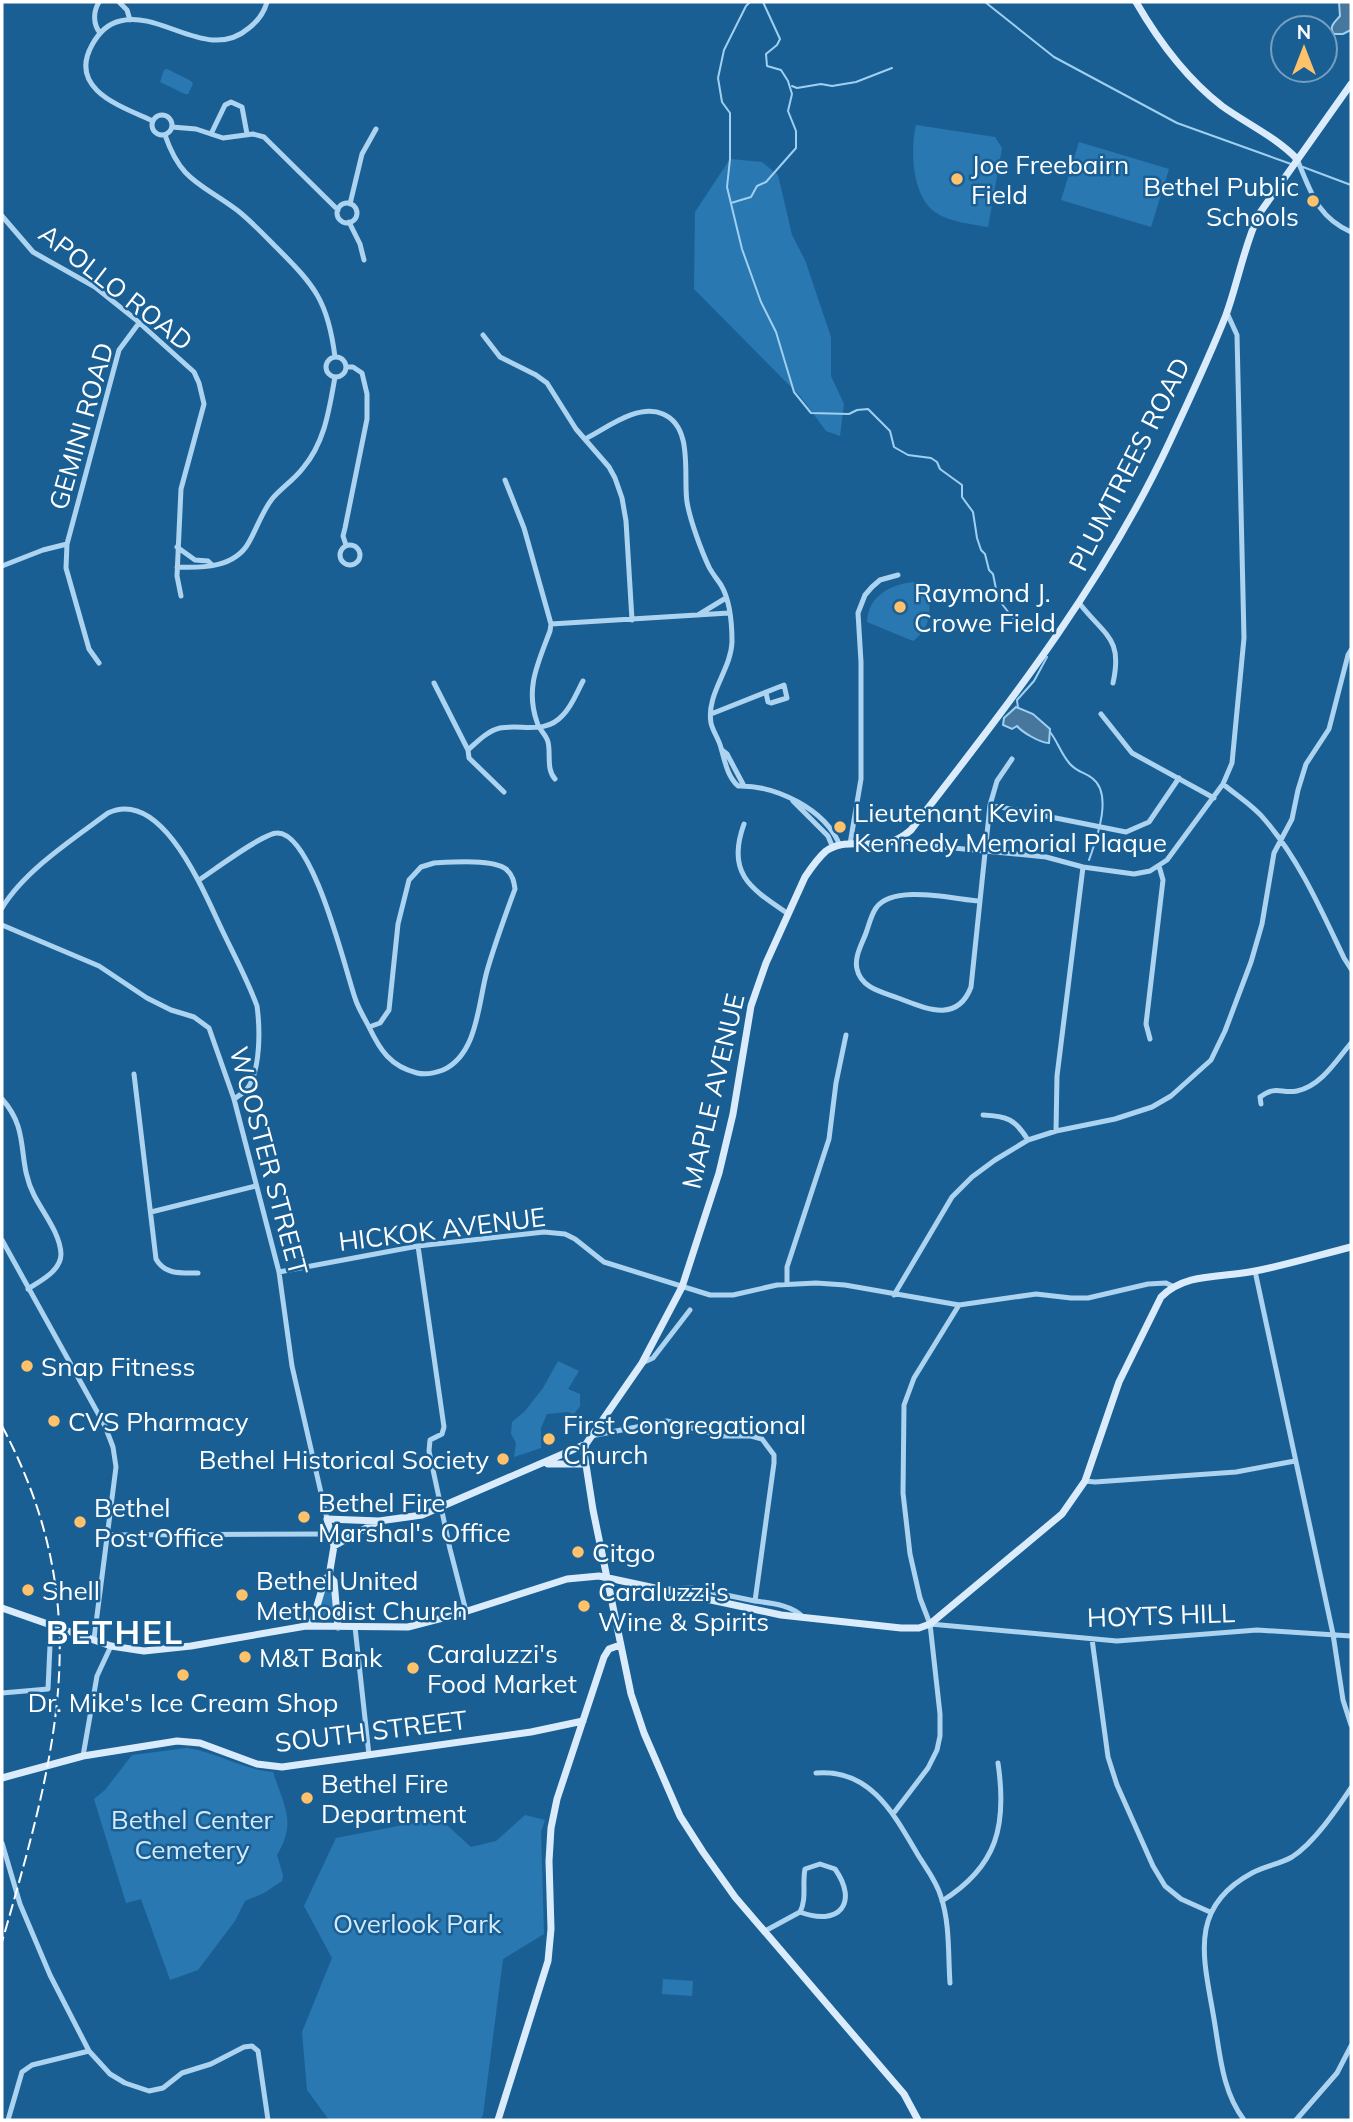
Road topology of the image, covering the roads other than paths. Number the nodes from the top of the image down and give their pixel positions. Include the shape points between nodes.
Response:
1 (99, 2) edge
2 (119, 2) edge
3 (267, 2) edge
4 (1136, 2) edge
5 (130, 20) junction
6 (100, 33) junction
7 (1351, 84) edge
8 (153, 121) junction
9 (172, 127) junction
10 (376, 128) dead end
11 (211, 134) junction
12 (247, 134) junction
13 (165, 135) junction
14 (1297, 160) junction
15 (350, 204) junction
16 (338, 210) junction
17 (2, 216) edge
18 (349, 222) junction
19 (1351, 232) edge
20 (363, 260) dead end
21 (1226, 313) junction
22 (139, 323) junction
23 (484, 335) dead end
24 (335, 357) junction
25 (346, 366) junction
26 (335, 377) junction
27 (585, 439) junction
28 (505, 480) dead end
29 (67, 544) junction
30 (346, 545) junction
31 (177, 547) junction
32 (212, 565) junction
33 (2, 566) edge
34 (177, 567) junction
35 (898, 575) dead end
36 (181, 596) dead end
37 (726, 598) junction
38 (1080, 604) junction
39 (729, 613) junction
40 (695, 617) junction
41 (632, 620) junction
42 (551, 624) junction
43 (1351, 650) edge
44 (99, 663) dead end
45 (583, 681) dead end
46 (434, 683) dead end
47 (1112, 683) dead end
48 (766, 693) dead end
49 (711, 714) junction
50 (1101, 715) dead end
51 (539, 728) junction
52 (468, 750) junction
53 (1012, 759) dead end
54 (1179, 778) junction
55 (555, 779) dead end
56 (1223, 784) junction
57 (504, 792) dead end
58 (1214, 798) junction
59 (990, 805) junction
60 (744, 824) dead end
61 (901, 838) junction
62 (1282, 841) junction
63 (850, 844) junction
64 (837, 847) junction
65 (984, 851) junction
66 (1159, 866) junction
67 (1083, 867) junction
68 (199, 880) junction
69 (979, 901) junction
70 (2, 908) edge
71 (787, 913) junction
72 (2, 925) edge
73 (1351, 970) edge
74 (369, 1027) junction
75 (846, 1035) dead end
76 (1150, 1039) dead end
77 (1351, 1044) edge
78 (134, 1074) dead end
79 (2, 1099) edge
80 (234, 1099) junction
81 (1261, 1104) dead end
82 (983, 1115) dead end
83 (1056, 1131) junction
84 (1028, 1140) junction
85 (256, 1186) junction
86 (151, 1212) junction
87 (2, 1240) edge
88 (418, 1246) junction
89 (1351, 1247) edge
90 (1255, 1271) junction
91 (279, 1272) junction
92 (198, 1273) dead end
93 (787, 1284) junction
94 (1172, 1286) junction
95 (682, 1287) junction
96 (28, 1289) junction
97 (894, 1295) junction
98 (959, 1305) junction
99 (690, 1310) dead end
100 (642, 1363) junction
101 (592, 1436) junction
102 (586, 1444) junction
103 (1295, 1461) junction
104 (584, 1464) junction
105 (541, 1465) junction
106 (1085, 1481) junction
107 (441, 1508) junction
108 (327, 1519) junction
109 (379, 1521) junction
110 (330, 1534) junction
111 (107, 1535) junction
112 (334, 1546) junction
113 (329, 1576) junction
114 (607, 1577) junction
115 (663, 1590) junction
116 (755, 1601) junction
117 (2, 1608) edge
118 (466, 1611) junction
119 (804, 1618) junction
120 (51, 1623) junction
121 (930, 1624) junction
122 (311, 1626) junction
123 (338, 1627) junction
124 (355, 1628) junction
125 (1333, 1634) junction
126 (1351, 1636) edge
127 (94, 1639) junction
128 (1092, 1639) junction
129 (620, 1645) junction
130 (111, 1646) junction
131 (2, 1693) edge
132 (583, 1721) junction
133 (1351, 1725) edge
134 (369, 1755) junction
135 (83, 1756) junction
136 (998, 1763) dead end
137 (816, 1773) dead end
138 (2, 1778) edge
139 (1351, 1788) edge
140 (893, 1814) junction
141 (2, 1843) edge
142 (942, 1901) junction
143 (800, 1912) junction
144 (1210, 1912) junction
145 (765, 1931) junction
146 (950, 1983) dead end
147 (1351, 2046) edge
148 (89, 2051) junction
149 (8, 2120) edge
150 (268, 2120) edge
151 (498, 2120) edge
152 (918, 2120) edge
153 (1244, 2120) edge
154 (1296, 2120) edge

1 - 6 street via 94,23
2 - 5 street
3 - 5 street via 259,19 245,32 216,40
4 - 14 main road via 1198,85
5 - 6 street via 113,23
6 - 8 street via 88,58 94,87 111,102
7 - 14 main road, PLUMTREES ROAD
8 - 9 street via 164,115
8 - 13 street via 154,130
9 - 11 street
9 - 13 street
10 - 15 street via 362,154
11 - 12 street via 223,138
11 - 12 street via 231,102 242,107
12 - 16 street via 268,140
13 - 24 street via 184,173 245,216 309,280 326,311
14 - 19 street via 1326,217
14 - 21 main road, PLUMTREES ROAD via 1253,226
15 - 16 street
15 - 18 street via 356,213
16 - 18 street via 337,216
17 - 22 street, APOLLO ROAD via 33,252 95,287
18 - 20 street
21 - 38 main road, PLUMTREES ROAD via 1169,443
21 - 56 street via 1237,335 1244,638 1232,763
22 - 29 street, GEMINI ROAD via 119,350
22 - 31 street, APOLLO ROAD via 194,372 204,404 181,489
23 - 27 street via 500,357 547,383
24 - 25 street
24 - 26 street via 326,369
25 - 26 street via 343,374
25 - 30 street via 362,373 368,412 343,536
26 - 32 street via 323,435 309,462 272,500 244,551 230,561
27 - 37 street via 643,411 671,418 683,440 692,521 707,564
27 - 41 street via 609,467 622,498
28 - 42 street
29 - 33 street
29 - 44 street, GEMINI ROAD via 66,568 89,649
30 - 30 street via 341,560 355,564 360,552
31 - 32 street
31 - 34 street, APOLLO ROAD
32 - 34 street
34 - 36 street, APOLLO ROAD
35 - 63 street via 872,587 858,612 861,779
37 - 39 street
37 - 40 street
38 - 47 street via 1115,649
38 - 61 main road, PLUMTREES ROAD via 920,819
39 - 40 street
39 - 49 street via 731,654
40 - 41 street
41 - 42 street
42 - 51 street via 530,692
43 - 62 street via 1329,729 1301,775 1292,819
45 - 51 street via 563,715
46 - 52 street
48 - 49 street
49 - 64 street via 734,782 803,803 834,832
50 - 54 street via 1132,753
51 - 52 street via 498,728
51 - 55 street via 548,742
52 - 57 street via 469,758
53 - 59 street via 996,781
54 - 58 street
54 - 59 street via 1149,822 1126,832
56 - 58 street
56 - 62 street via 1264,818
58 - 66 street
59 - 65 street
60 - 71 street via 739,839 740,870 756,892
61 - 63 main road via 885,844
61 - 65 street via 912,844
62 - 73 street
62 - 83 street via 1274,853 1251,962 1211,1060 1152,1107
63 - 64 main road
64 - 71 main road, MAPLE AVENUE via 813,865
65 - 67 street via 1045,857
65 - 69 street
66 - 67 street via 1134,874
66 - 76 street via 1163,880 1146,1024
67 - 83 street via 1057,1076
68 - 70 street via 160,826 131,808 117,808 36,870
68 - 74 street via 265,837 277,832 288,836 313,869
68 - 80 street via 257,1006 260,1024 256,1069 247,1089
69 - 69 street via 906,894 885,900 876,909 857,956 861,978 870,987 928,1009 941,1011 958,1004 971,986
71 - 95 main road, MAPLE AVENUE via 751,1006 719,1173
72 - 80 street, WOOSTER STREET via 99,966 147,998 203,1022 214,1039
74 - 74 street via 381,1051 403,1068 436,1073 458,1059 479,1013 485,978 515,890 506,869 491,864 435,863 421,867 409,880 398,924 389,1010 380,1023
75 - 93 street via 829,1139 790,1259
77 - 81 street via 1315,1083 1298,1091 1269,1090 1260,1097
78 - 86 street
79 - 96 street via 15,1113 27,1177 61,1254 51,1273
80 - 85 street, WOOSTER STREET
82 - 84 street via 1008,1118
83 - 84 street
84 - 97 street via 972,1177 952,1197
85 - 86 street
85 - 91 street, WOOSTER STREET
86 - 92 street via 160,1267
87 - 96 street
88 - 91 street, HICKOK AVENUE
88 - 95 street, HICKOK AVENUE via 555,1232 575,1239 604,1262
88 - 107 street via 444,1427 428,1445
89 - 90 main road
90 - 94 main road
90 - 103 street
91 - 108 street, WOOSTER STREET via 292,1366
93 - 95 street, HICKOK AVENUE via 724,1296
93 - 97 street, HICKOK AVENUE via 845,1284
94 - 98 street, HICKOK AVENUE via 1149,1284 1088,1298 1036,1294
94 - 106 main road via 1161,1297 1119,1382
95 - 100 main road, MAPLE AVENUE
96 - 111 street via 113,1447 116,1466
97 - 98 street, HICKOK AVENUE
98 - 121 street via 914,1378 904,1405 903,1493 910,1554
99 - 100 street via 653,1358
100 - 101 main road, MAPLE AVENUE
101 - 102 main road, MAPLE AVENUE
101 - 116 street via 667,1421 721,1436 762,1439 775,1463
102 - 104 main road
102 - 105 main road
103 - 106 street via 1236,1472
103 - 125 street
104 - 105 main road
104 - 114 main road
105 - 107 main road
106 - 121 main road via 1062,1514
107 - 109 main road
107 - 118 street
108 - 109 main road
108 - 110 main road, WOOSTER STREET
109 - 112 main road
110 - 111 street
110 - 112 main road, WOOSTER STREET
111 - 127 street
112 - 113 main road
113 - 122 main road
113 - 123 main road via 334,1581
114 - 115 main road
114 - 118 main road via 567,1579
114 - 129 main road
115 - 116 street via 692,1588
115 - 119 main road
116 - 119 street via 786,1608
117 - 120 main road
118 - 124 main road via 408,1627
119 - 121 main road via 901,1628
120 - 127 main road
120 - 131 street via 48,1689
121 - 128 street, HOYTS HILL
121 - 140 street via 940,1714 937,1750
122 - 123 main road
122 - 130 main road via 166,1649
123 - 124 main road
124 - 134 street
125 - 126 street, HOYTS HILL
125 - 128 street, HOYTS HILL via 1257,1630 1142,1640
125 - 133 street
127 - 130 main road
128 - 144 street via 1108,1757 1117,1785 1165,1886
129 - 132 main road via 606,1653
129 - 145 main road via 640,1722 680,1816 702,1853
130 - 135 street via 97,1675
132 - 134 main road, SOUTH STREET
132 - 151 main road via 551,1828 548,1961
134 - 135 main road, SOUTH STREET via 282,1767 257,1764 200,1743 177,1741
135 - 138 main road, SOUTH STREET
136 - 142 street via 1000,1825 992,1851 979,1872
137 - 140 street via 850,1776 868,1787
139 - 144 street via 1309,1843 1293,1856 1232,1886
140 - 142 street
141 - 148 street via 24,1913
142 - 146 street
143 - 143 street via 827,1918 839,1912 845,1900 844,1885 835,1869 820,1864 805,1869
143 - 145 street
144 - 153 street via 1204,1962 1225,2085
145 - 152 main road via 904,2094
147 - 154 street via 1337,2073
148 - 149 street via 32,2065 22,2072
148 - 150 street via 110,2074 149,2091 252,2046 258,2051

